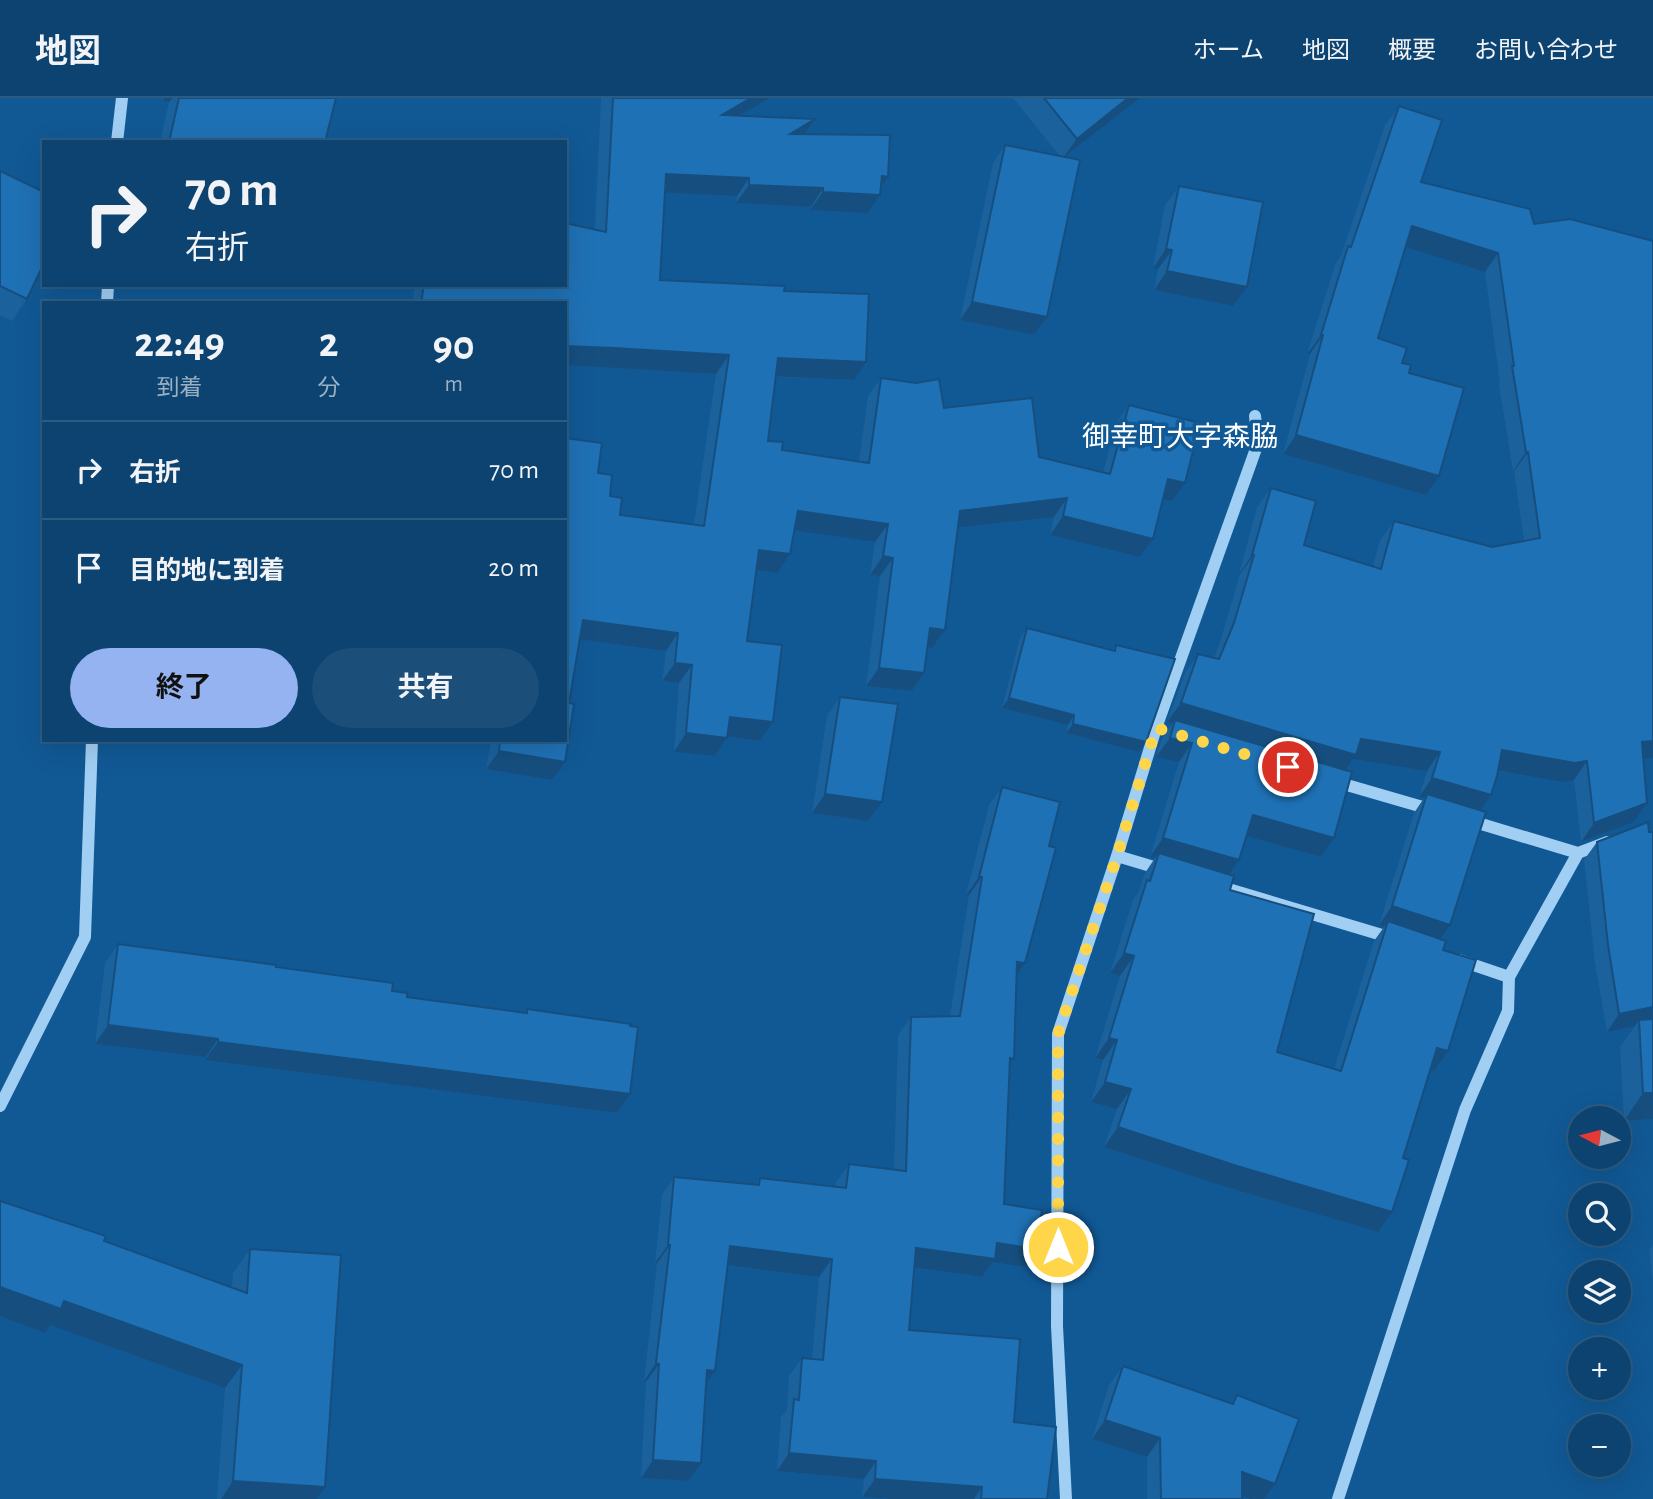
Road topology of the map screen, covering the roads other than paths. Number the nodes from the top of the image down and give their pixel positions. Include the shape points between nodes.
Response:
1 (122, 98) edge
2 (117, 140) edge
3 (1255, 416) dead end
4 (1156, 728) junction
5 (1169, 732) edge
6 (92, 742) edge
7 (1328, 779) edge
8 (1446, 814) edge
9 (1459, 818) edge
10 (1615, 839) edge
11 (1578, 853) junction
12 (1117, 856) junction
13 (1182, 875) edge
14 (1208, 883) edge
15 (1400, 941) edge
16 (1448, 957) edge
17 (1509, 977) junction
18 (0, 1106) edge
19 (1066, 1499) edge
20 (1338, 1499) edge

1 - 2 street
3 - 4 street via 1258,443
4 - 5 street
4 - 12 street
6 - 18 street via 85,937
7 - 8 street
9 - 11 street
10 - 11 street
11 - 17 street
12 - 13 street
12 - 19 street via 1058,1034 1057,1326
14 - 15 street
16 - 17 street
17 - 20 street via 1508,1011 1465,1110

